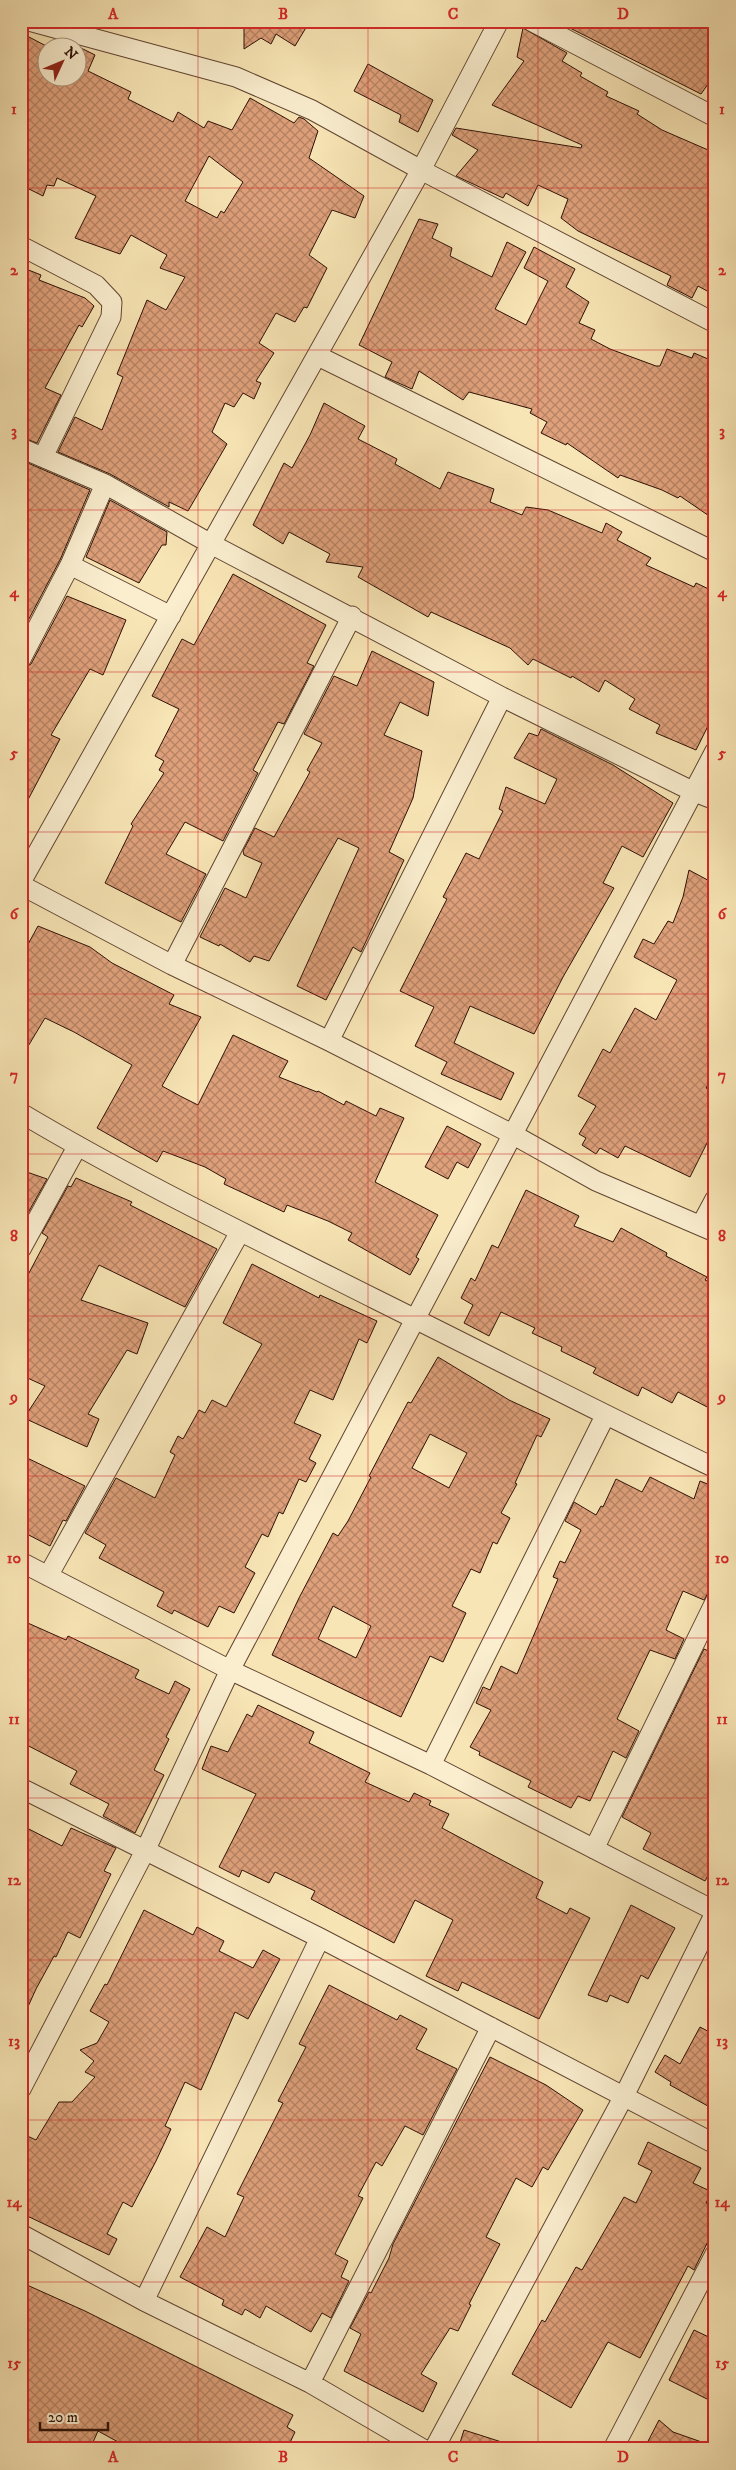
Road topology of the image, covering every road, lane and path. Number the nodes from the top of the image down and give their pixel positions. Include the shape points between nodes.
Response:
1 (29, 21) edge
2 (499, 21) edge
3 (530, 21) edge
4 (715, 117) edge
5 (421, 170) junction
6 (21, 246) edge
7 (715, 323) edge
8 (318, 356) junction
9 (21, 448) edge
10 (42, 457) junction
11 (105, 484) junction
12 (211, 544) junction
13 (715, 552) edge
14 (70, 565) junction
15 (171, 616) junction
16 (352, 616) junction
17 (21, 659) edge
18 (502, 696) junction
19 (715, 751) edge
20 (692, 791) junction
21 (715, 800) edge
22 (21, 884) edge
23 (172, 965) junction
24 (329, 1041) junction
25 (21, 1113) edge
26 (512, 1134) junction
27 (77, 1146) junction
28 (715, 1199) edge
29 (708, 1229) edge
30 (240, 1232) junction
31 (21, 1249) edge
32 (416, 1319) junction
33 (605, 1416) junction
34 (715, 1468) edge
35 (21, 1562) edge
36 (48, 1576) junction
37 (715, 1602) edge
38 (230, 1670) junction
39 (431, 1765) junction
40 (21, 1788) edge
41 (594, 1849) junction
42 (145, 1851) junction
43 (715, 1912) edge
44 (320, 1938) junction
45 (491, 2027) junction
46 (21, 2089) edge
47 (624, 2096) junction
48 (715, 2144) edge
49 (21, 2234) edge
50 (715, 2254) edge
51 (144, 2301) junction
52 (310, 2383) junction
53 (423, 2449) edge
54 (434, 2449) edge
55 (613, 2449) edge

1 - 5 street via 236,76 312,110
2 - 5 street
3 - 4 street
5 - 7 street
5 - 8 street
6 - 10 street via 96,285 112,302 111,317
8 - 12 street
8 - 13 street
9 - 10 street
10 - 11 street
11 - 12 street
11 - 14 street
12 - 15 street
12 - 16 street
14 - 15 street
14 - 17 street
15 - 22 street
16 - 18 street
16 - 23 street
18 - 20 street
18 - 24 street
19 - 20 street
20 - 21 street
20 - 26 street
22 - 23 street
23 - 24 street
24 - 26 street
25 - 27 street
26 - 29 street via 596,1181
26 - 32 street
27 - 30 street
27 - 31 street
28 - 29 street
30 - 32 street
30 - 36 street
32 - 33 street
32 - 38 street
33 - 34 street
33 - 39 street
35 - 36 street
36 - 38 street
37 - 41 street
38 - 39 street
38 - 42 street
39 - 41 street
40 - 42 street
41 - 43 street
42 - 44 street
42 - 46 street
43 - 47 street
44 - 45 street
44 - 51 street
45 - 47 street
45 - 52 street
47 - 48 street
47 - 54 street
49 - 51 street
50 - 55 street
51 - 52 street
52 - 53 street

